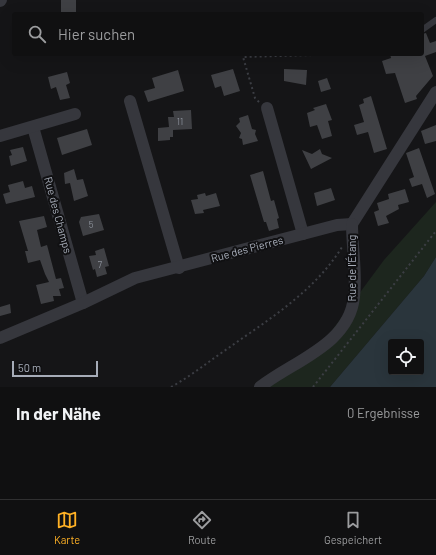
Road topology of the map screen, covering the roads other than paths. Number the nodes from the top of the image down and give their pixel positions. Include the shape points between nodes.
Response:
1 (436, 20) edge
2 (424, 29) edge
3 (436, 92) edge
4 (130, 101) dead end
5 (267, 108) road end
6 (75, 114) dead end
7 (33, 127) junction
8 (0, 136) edge
9 (352, 224) junction
10 (303, 234) junction
11 (179, 268) junction
12 (83, 303) junction
13 (0, 338) edge
14 (260, 387) edge

1 - 2 lane
3 - 9 street
4 - 11 street
5 - 10 street
6 - 7 street
7 - 8 street
7 - 12 street, Rue des Champs
9 - 10 street, Rue des Pierres via 336,225
9 - 14 street, Rue de l'Étang via 354,297 350,316 328,344
10 - 11 street, Rue des Pierres
11 - 12 street, Rue des Pierres via 135,278
12 - 13 street, Rue des Pierres

